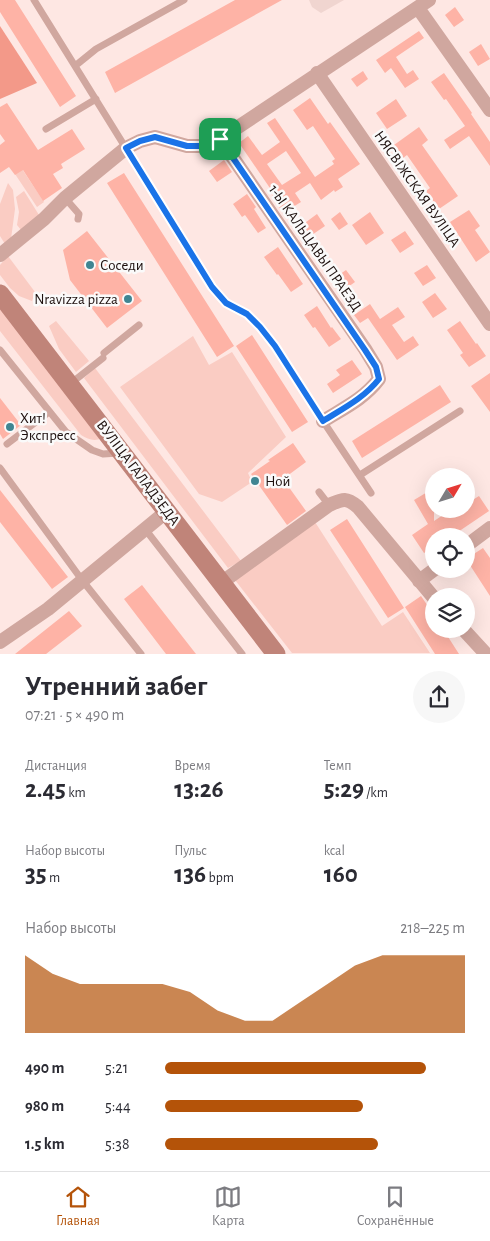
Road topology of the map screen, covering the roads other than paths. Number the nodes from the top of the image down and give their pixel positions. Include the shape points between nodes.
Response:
1 (34, 0) edge
2 (184, 0) edge
3 (424, 4) edge
4 (75, 66) junction
5 (317, 74) junction
6 (96, 99) junction
7 (490, 110) edge
8 (46, 129) dead end
9 (220, 139) junction
10 (126, 148) junction
11 (65, 198) junction
12 (78, 219) dead end
13 (0, 255) edge
14 (0, 294) edge
15 (490, 324) edge
16 (139, 325) dead end
17 (0, 350) edge
18 (70, 384) junction
19 (460, 411) dead end
20 (49, 412) junction
21 (323, 421) junction
22 (7, 444) dead end
23 (123, 453) junction
24 (0, 468) edge
25 (360, 476) junction
26 (319, 492) dead end
27 (371, 493) dead end
28 (329, 505) junction
29 (167, 511) junction
30 (490, 528) edge
31 (145, 529) junction
32 (475, 539) edge
33 (425, 576) edge
34 (82, 580) junction
35 (419, 581) junction
36 (221, 583) junction
37 (425, 588) edge
38 (471, 638) edge
39 (0, 642) edge
40 (141, 654) edge
41 (242, 654) edge
42 (276, 654) edge
43 (486, 654) edge

1 - 4 lane
2 - 4 lane via 96,49
3 - 5 street
3 - 7 street
4 - 6 lane
5 - 9 street
5 - 15 street, НЯСВІЖСКАЯ ВУЛІЦА
6 - 8 lane
6 - 10 lane
9 - 10 street via 206,146 187,146 155,137
9 - 21 street, 1-Ы КАЛЬЦАВЫ ПРАЕЗД via 376,367 379,379 372,388
10 - 11 street
10 - 21 lane via 212,287 226,303 247,314 260,327
11 - 12 lane via 79,214
11 - 13 street
14 - 18 main road, ВУЛІЦА ГАЛАДЗЕДА
16 - 18 lane
17 - 20 lane
18 - 23 main road, ВУЛІЦА ГАЛАДЗЕДА
19 - 25 lane
20 - 22 lane
20 - 23 lane via 66,432 92,450 103,454
21 - 25 lane
23 - 29 main road, ВУЛІЦА ГАЛАДЗЕДА
24 - 34 lane
25 - 27 lane
26 - 28 lane
28 - 35 street via 349,500 358,507
28 - 36 street
29 - 31 street
29 - 36 main road, ВУЛІЦА ГАЛАДЗЕДА
30 - 32 street
31 - 34 street
31 - 41 lane
33 - 35 street
34 - 39 street via 48,609
34 - 40 lane
35 - 37 street
36 - 42 main road, ВУЛІЦА ГАЛАДЗЕДА
38 - 43 street

